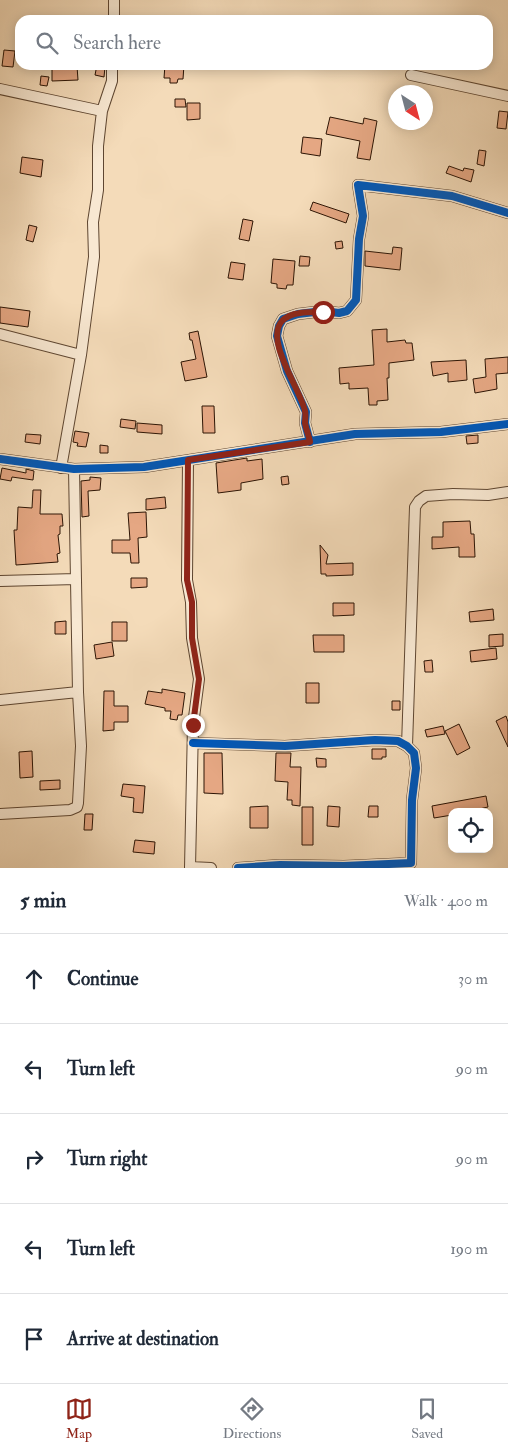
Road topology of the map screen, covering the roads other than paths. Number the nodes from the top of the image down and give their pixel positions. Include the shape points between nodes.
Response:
1 (114, 0) edge
2 (114, 15) edge
3 (112, 70) edge
4 (411, 75) dead end
5 (0, 89) edge
6 (508, 96) edge
7 (102, 111) junction
8 (508, 213) edge
9 (0, 334) edge
10 (81, 355) junction
11 (508, 424) edge
12 (310, 442) junction
13 (0, 459) edge
14 (188, 460) junction
15 (61, 468) junction
16 (74, 469) junction
17 (508, 492) edge
18 (76, 579) junction
19 (0, 581) edge
20 (78, 692) junction
21 (0, 700) edge
22 (194, 743) junction
23 (407, 746) junction
24 (0, 814) edge
25 (411, 865) edge
26 (190, 867) edge
27 (211, 868) edge
28 (238, 868) edge

1 - 2 street
3 - 7 street via 112,81
4 - 6 street
5 - 7 street
7 - 10 street via 93,222 94,257
8 - 12 street via 452,196 358,185 363,216 356,300 347,311 298,314 284,319 277,336 287,371 306,412
9 - 10 street
10 - 15 street
11 - 12 street via 441,432 355,434
12 - 14 street
13 - 15 street
14 - 16 street via 144,467
14 - 22 street via 187,580 199,679
15 - 16 street
16 - 18 street
17 - 23 street via 426,496 415,507
18 - 19 street
18 - 20 street
20 - 21 street
20 - 24 street via 81,746 77,806 70,810
22 - 23 street via 285,746 375,740 398,741
22 - 26 street
23 - 25 street via 414,753 416,768
25 - 28 street via 280,864
26 - 27 street

